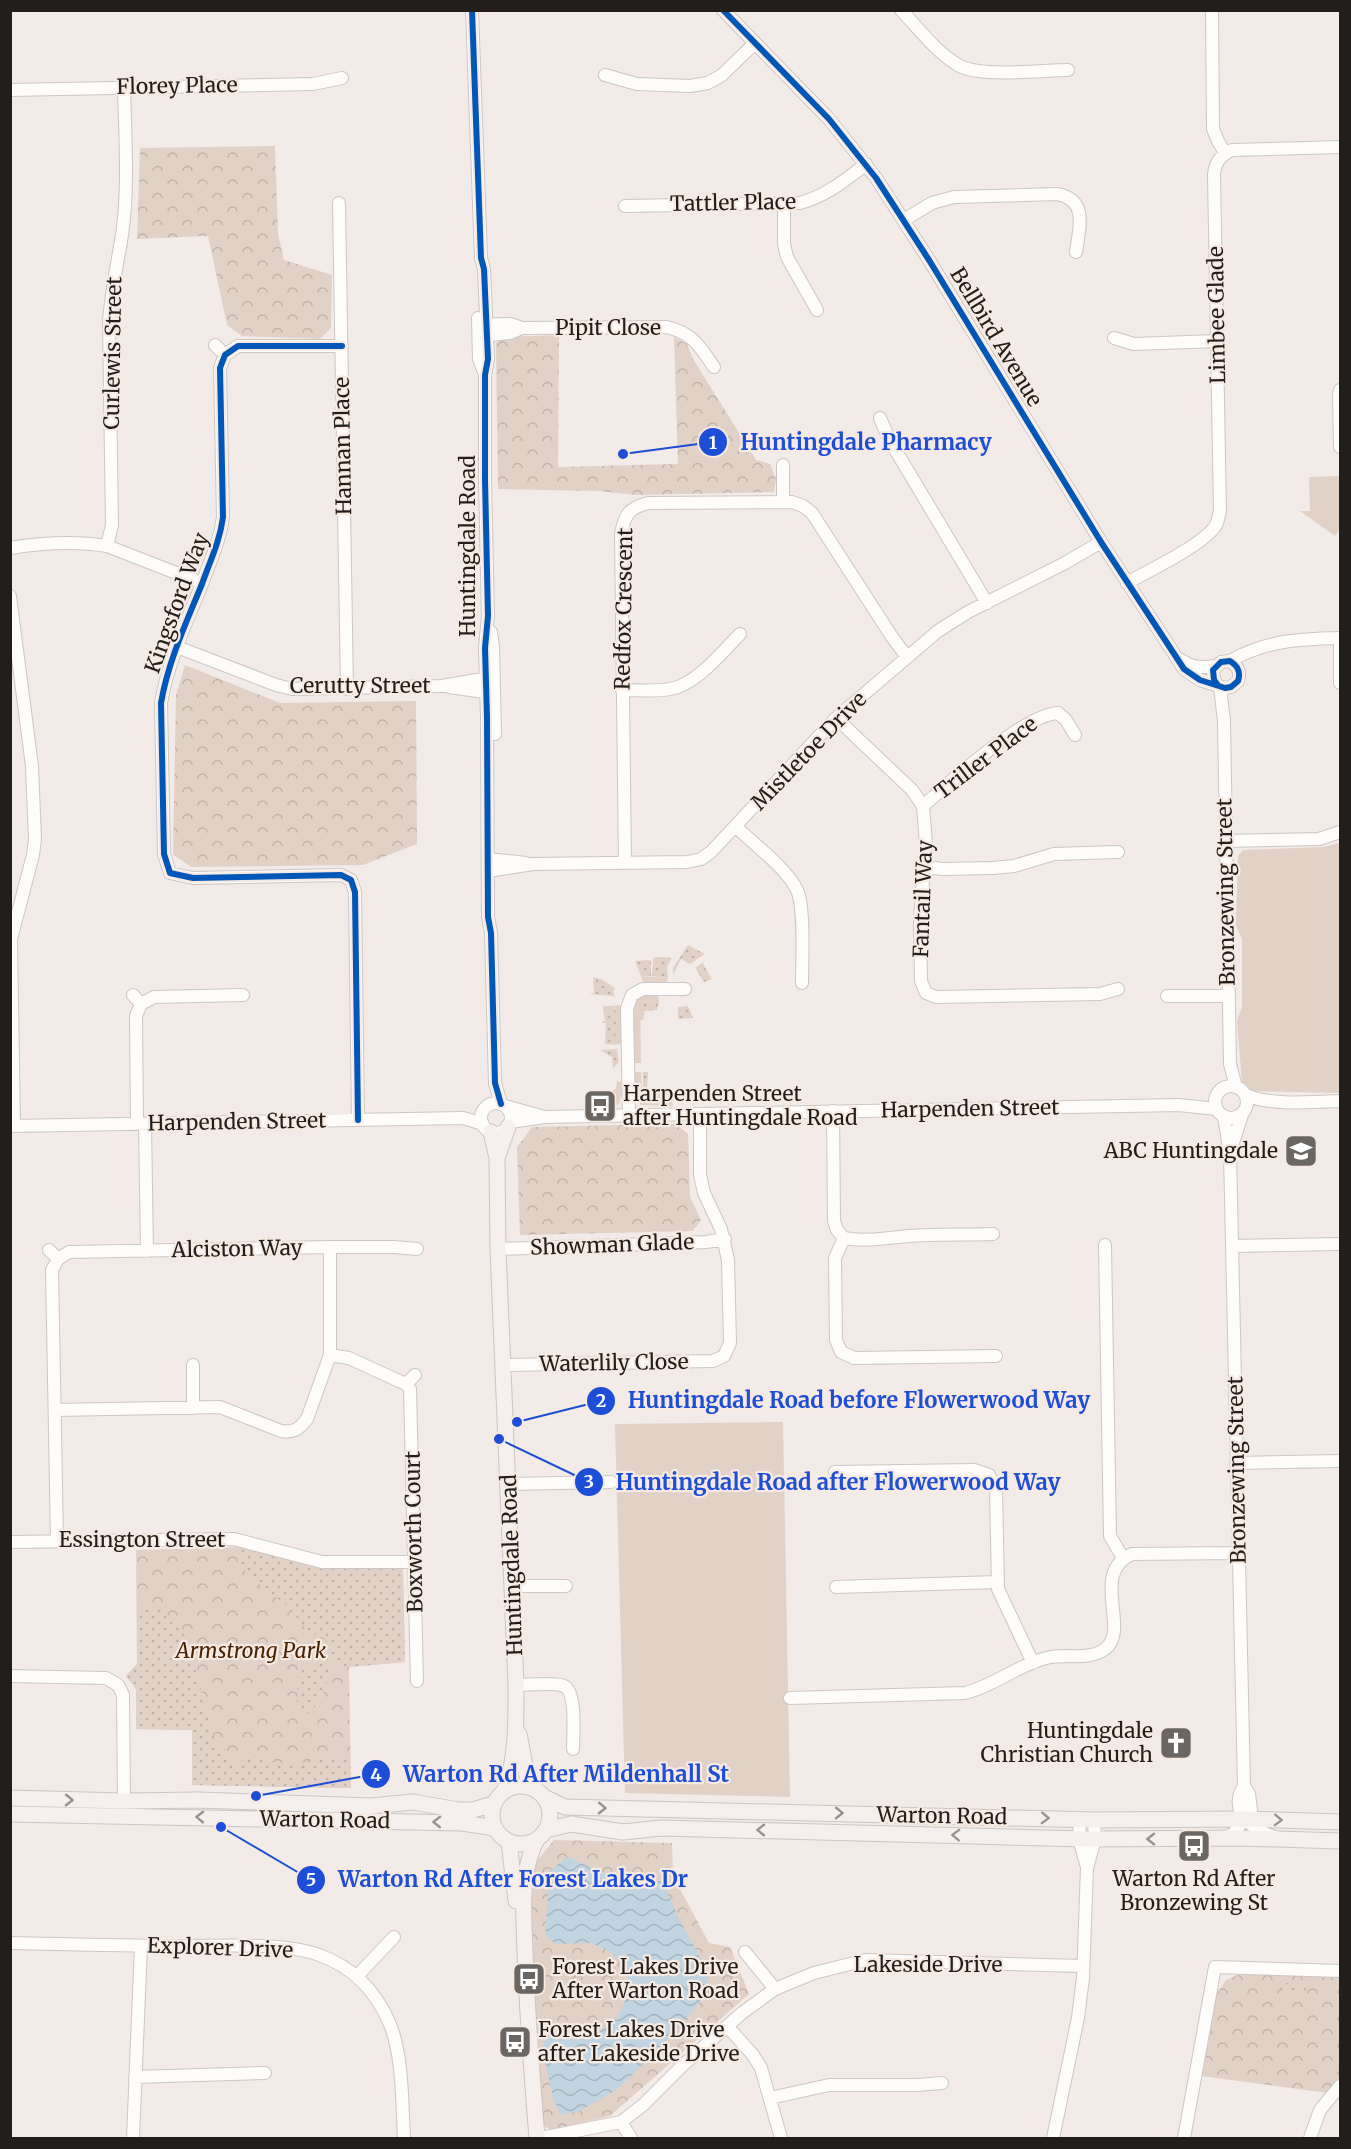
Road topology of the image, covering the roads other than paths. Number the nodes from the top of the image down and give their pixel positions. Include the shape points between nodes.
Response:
1 (472, 10) edge
2 (901, 10) edge
3 (1212, 10) edge
4 (726, 12) edge
5 (754, 44) junction
6 (1068, 70) dead end
7 (605, 75) dead end
8 (342, 78) dead end
9 (124, 87) junction
10 (10, 90) edge
11 (1341, 147) edge
12 (1225, 153) junction
13 (866, 164) junction
14 (339, 203) dead end
15 (784, 204) junction
16 (626, 206) dead end
17 (904, 220) junction
18 (1076, 252) dead end
19 (817, 310) dead end
20 (483, 330) junction
21 (1114, 338) dead end
22 (1217, 341) junction
23 (215, 345) dead end
24 (342, 346) junction
25 (225, 356) junction
26 (714, 367) dead end
27 (1341, 390) edge
28 (880, 418) dead end
29 (1341, 447) edge
30 (783, 465) dead end
31 (783, 501) junction
32 (107, 546) junction
33 (1103, 546) junction
34 (10, 548) edge
35 (202, 583) junction
36 (1130, 587) junction
37 (10, 596) edge
38 (987, 603) junction
39 (740, 634) dead end
40 (1340, 638) edge
41 (177, 647) junction
42 (1262, 648) junction
43 (1175, 656) junction
44 (907, 657) junction
45 (15, 661) edge
46 (1230, 661) junction
47 (1216, 666) junction
48 (1240, 672) junction
49 (490, 678) junction
50 (1341, 683) edge
51 (1218, 685) junction
52 (1235, 685) junction
53 (442, 686) junction
54 (347, 689) junction
55 (622, 690) junction
56 (490, 693) junction
57 (836, 718) junction
58 (1224, 720) junction
59 (1075, 735) dead end
60 (924, 806) junction
61 (736, 827) junction
62 (1341, 832) edge
63 (1225, 841) junction
64 (1118, 852) dead end
65 (625, 863) junction
66 (492, 865) junction
67 (924, 867) junction
68 (802, 983) dead end
69 (685, 989) dead end
70 (1118, 989) dead end
71 (243, 995) dead end
72 (1167, 996) dead end
73 (1228, 996) junction
74 (11, 1000) edge
75 (1227, 1099) junction
76 (1341, 1101) edge
77 (1280, 1102) junction
78 (495, 1106) junction
79 (833, 1112) junction
80 (1244, 1113) junction
81 (700, 1114) junction
82 (629, 1115) junction
83 (545, 1117) junction
84 (463, 1118) junction
85 (358, 1120) junction
86 (141, 1124) junction
87 (509, 1124) junction
88 (12, 1126) edge
89 (487, 1128) junction
90 (1230, 1153) junction
91 (497, 1158) junction
92 (993, 1234) dead end
93 (843, 1238) junction
94 (725, 1239) junction
95 (1341, 1244) edge
96 (1105, 1245) dead end
97 (1232, 1246) junction
98 (330, 1247) junction
99 (417, 1249) dead end
100 (498, 1249) junction
101 (147, 1251) junction
102 (330, 1355) junction
103 (724, 1356) junction
104 (996, 1356) dead end
105 (193, 1365) dead end
106 (503, 1365) junction
107 (732, 1366) dead end
108 (193, 1408) junction
109 (55, 1410) junction
110 (1341, 1461) edge
111 (1236, 1463) junction
112 (835, 1472) dead end
113 (611, 1482) dead end
114 (508, 1484) junction
115 (57, 1540) junction
116 (10, 1542) edge
117 (1239, 1553) junction
118 (1123, 1558) junction
119 (415, 1562) junction
120 (997, 1582) junction
121 (513, 1586) junction
122 (566, 1586) dead end
123 (836, 1587) dead end
124 (1033, 1663) junction
125 (10, 1676) edge
126 (417, 1681) dead end
127 (516, 1686) junction
128 (790, 1698) dead end
129 (516, 1719) junction
130 (573, 1749) dead end
131 (529, 1786) junction
132 (505, 1789) junction
133 (10, 1798) edge
134 (546, 1798) junction
135 (124, 1801) junction
136 (493, 1804) junction
137 (10, 1814) edge
138 (1245, 1819) junction
139 (1087, 1820) junction
140 (1341, 1822) edge
141 (495, 1828) junction
142 (542, 1835) junction
143 (1224, 1838) junction
144 (1087, 1839) junction
145 (1293, 1840) junction
146 (1341, 1841) edge
147 (509, 1842) junction
148 (394, 1937) dead end
149 (10, 1943) edge
150 (141, 1946) junction
151 (745, 1952) dead end
152 (1083, 1966) junction
153 (1341, 1971) edge
154 (357, 1976) junction
155 (775, 1989) junction
156 (727, 2026) junction
157 (265, 2073) dead end
158 (135, 2077) junction
159 (942, 2083) dead end
160 (1341, 2086) edge
161 (770, 2098) junction
162 (621, 2122) junction
163 (133, 2139) edge
164 (404, 2139) edge
165 (529, 2139) edge
166 (539, 2139) edge
167 (631, 2139) edge
168 (781, 2139) edge
169 (1053, 2139) edge
170 (1184, 2139) edge
171 (1310, 2139) edge

1 - 20 street, Huntingdale Road via 481,258 477,271
2 - 6 street via 960,67 978,72
3 - 12 street via 1214,129
4 - 5 street, Bellbird Avenue
5 - 7 street via 708,83 637,84
5 - 13 street, Bellbird Avenue via 829,119
8 - 9 street, Florey Place via 313,84
9 - 10 street, Florey Place
9 - 32 street, Curlewis Street via 124,206 109,322 112,525
11 - 12 street
12 - 22 street, Limbee Glade via 1217,162 1214,175
13 - 15 street, Tattler Place via 814,200
13 - 17 street, Bellbird Avenue
14 - 24 street, Hannan Place
15 - 16 street, Tattler Place
15 - 19 street via 787,257
17 - 18 street via 932,203 954,197 1057,194 1074,201 1080,218
17 - 33 street, Bellbird Avenue
20 - 26 street, Pipit Close via 510,333 522,328 667,327 693,338
20 - 49 street, Huntingdale Road via 488,359 485,479 488,616 493,646
21 - 22 street via 1134,344
22 - 36 street, Limbee Glade via 1220,511 1216,524 1152,577
23 - 25 street
24 - 25 street via 238,346
24 - 54 street, Hannan Place
25 - 35 street, Kingsford Way via 220,368 223,517 220,538
27 - 29 street
28 - 38 street
30 - 31 street
31 - 44 street, Redfox Crescent via 803,506 812,513
31 - 55 street, Redfox Crescent via 648,503 635,507 624,518
32 - 34 street
32 - 35 street
33 - 36 street, Bellbird Avenue
33 - 38 street, Mistletoe Drive
35 - 41 street, Kingsford Way
36 - 43 street, Bellbird Avenue
37 - 45 street
38 - 44 street, Mistletoe Drive via 938,631
39 - 55 street via 683,686 669,690
40 - 42 street via 1290,639
40 - 50 street
41 - 54 street, Cerutty Street via 292,689
41 - 85 street, Kingsford Way via 161,703 167,876 341,875 351,880 355,892
42 - 46 street
42 - 48 street
43 - 47 street via 1193,667
43 - 51 street, Bellbird Avenue via 1191,675
44 - 57 street, Mistletoe Drive
45 - 74 street via 32,766 35,839 11,939
46 - 47 street
46 - 48 street
47 - 51 street via 1213,674
48 - 52 street
49 - 53 street, Cerutty Street
49 - 56 street, Huntingdale Road
51 - 52 street
51 - 58 street, Bronzewing Street
52 - 58 street, Bronzewing Street
53 - 54 street, Cerutty Street
53 - 56 street, Cerutty Street
55 - 65 street, Redfox Crescent
56 - 66 street, Huntingdale Road
57 - 60 street
57 - 61 street, Mistletoe Drive
58 - 63 street, Bronzewing Street
59 - 60 street, Triller Place via 1058,713 1047,714 1001,742
60 - 67 street, Fantail Way
61 - 65 street, Mistletoe Drive via 701,859
61 - 68 street via 789,876 797,890 801,904
62 - 63 street via 1319,839
63 - 73 street, Bronzewing Street
64 - 67 street via 1054,854 993,868
65 - 66 street, Mistletoe Drive
66 - 78 street, Huntingdale Road
67 - 70 street, Fantail Way via 921,981 926,993 936,998 1100,994
69 - 82 street via 643,989 632,995 627,1008
71 - 86 street via 137,999
72 - 73 street
73 - 75 street, Bronzewing Street
74 - 88 street
75 - 77 street, Harpenden Street
75 - 79 street, Harpenden Street via 1179,1105
75 - 80 street, Harpenden Street via 1235,1118
75 - 80 street via 1247,1100
75 - 90 street, Bronzewing Street
76 - 77 street, Harpenden Street
77 - 80 street, Harpenden Street
78 - 83 street, Harpenden Street
78 - 84 street, Harpenden Street
78 - 87 street via 510,1113
78 - 89 street via 482,1116
79 - 81 street, Harpenden Street
79 - 93 street via 834,1221
80 - 90 street, Bronzewing Street
81 - 82 street, Harpenden Street
81 - 94 street via 700,1175
82 - 83 street, Harpenden Street
83 - 87 street, Harpenden Street
84 - 85 street, Harpenden Street
84 - 89 street, Harpenden Street
85 - 86 street, Harpenden Street
86 - 88 street, Harpenden Street
86 - 101 street
87 - 89 street, Harpenden Street via 500,1132
87 - 91 main road, Huntingdale Road
89 - 91 main road, Huntingdale Road
90 - 97 street, Bronzewing Street
91 - 100 main road, Huntingdale Road
92 - 93 street
93 - 104 street via 835,1258 836,1340 841,1352 854,1358
94 - 100 street, Showman Glade
94 - 103 street via 730,1343
95 - 97 street
96 - 118 street via 1110,1536
97 - 111 street, Bronzewing Street
98 - 99 street, Alciston Way
98 - 101 street, Alciston Way
98 - 102 street
100 - 106 main road, Huntingdale Road
101 - 109 street, Alciston Way via 53,1255
102 - 108 street via 307,1419 291,1432 220,1407
102 - 119 street, Boxworth Court via 411,1380
103 - 106 street, Waterlily Close via 713,1361
103 - 107 street
105 - 108 street
106 - 114 main road, Huntingdale Road
108 - 109 street
109 - 115 street, Alciston Way
110 - 111 street
111 - 117 street, Bronzewing Street
112 - 120 street via 975,1470 989,1475 996,1489
113 - 114 street
114 - 121 main road, Huntingdale Road
115 - 116 street, Essington Street
115 - 119 street, Essington Street via 234,1539 322,1562
117 - 118 street via 1132,1554
117 - 138 street, Bronzewing Street via 1244,1786 1252,1805
118 - 124 street via 1112,1577 1113,1634 1107,1648 1092,1655 1058,1655
119 - 126 street, Boxworth Court
120 - 123 street
120 - 124 street
121 - 122 street
121 - 127 main road, Huntingdale Road
124 - 128 street via 965,1694
125 - 135 street via 106,1678 117,1685 123,1695
127 - 129 main road, Huntingdale Road
127 - 130 street via 561,1685 568,1689 572,1699
129 - 131 main road, Huntingdale Road
129 - 132 main road, Huntingdale Road
131 - 132 main road
131 - 134 main road, Warton Road
132 - 136 main road
133 -> 135 main road, Warton Road
134 -> 139 main road, Warton Road via 565,1807
134 - 142 main road via 550,1814
135 - 136 main road, Warton Road via 371,1806 413,1802 458,1810
136 - 141 main road
141 -> 137 main road, Warton Road via 462,1823
138 - 139 main road, Warton Road
138 -> 140 main road, Warton Road
138 - 143 street via 1234,1833
138 - 145 street via 1258,1831
139 - 144 street
141 - 147 main road
144 -> 142 main road, Warton Road via 671,1828 623,1832 581,1824 564,1825
142 - 147 main road, Warton Road via 528,1843
142 - 166 main road via 525,1871 524,1897 526,2007
143 -> 144 main road, Warton Road
143 - 145 main road, Warton Road
144 - 152 street
145 - 146 main road, Warton Road
147 - 165 main road via 516,1896
148 - 154 street
149 - 150 street, Explorer Drive
150 - 154 street, Explorer Drive via 301,1949 336,1962
150 - 158 street
151 - 155 street
152 - 155 street, Lakeside Drive via 866,1960 814,1973
152 - 169 street via 1078,2018
153 - 170 street via 1215,1967
154 - 164 street, Explorer Drive via 382,2008 395,2038
155 - 156 street, Lakeside Drive
156 - 161 street via 753,2055
156 - 162 street, Lakeside Drive
157 - 158 street
158 - 163 street
159 - 161 street via 829,2085
160 - 171 street via 1320,2110
161 - 168 street
162 - 166 street, Lakeside Drive
162 - 167 street

